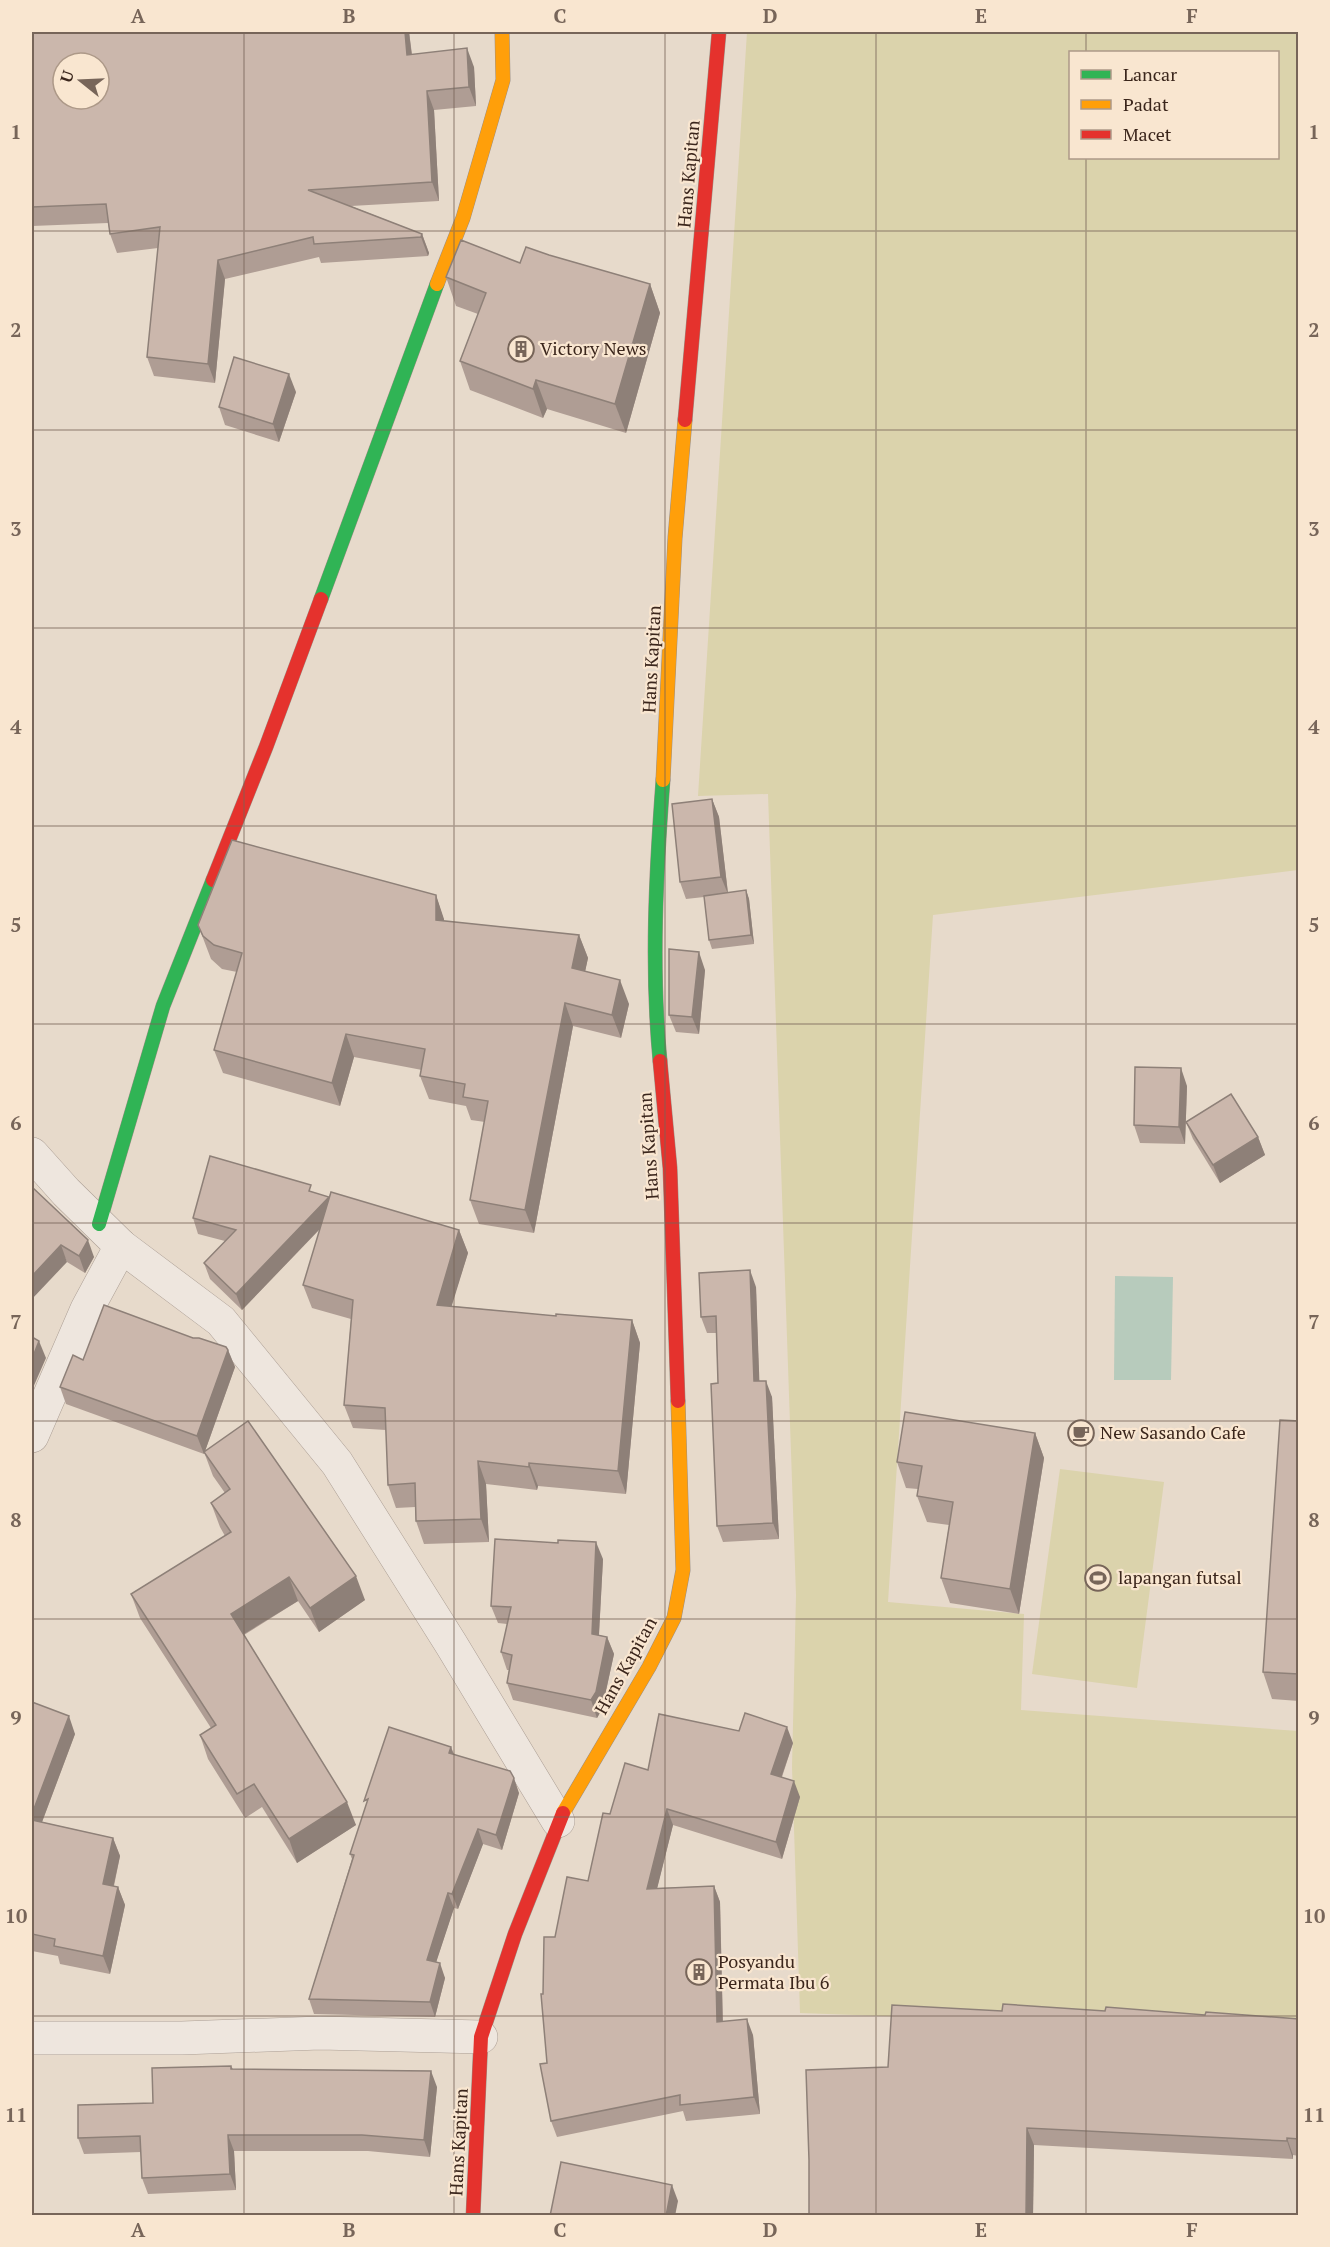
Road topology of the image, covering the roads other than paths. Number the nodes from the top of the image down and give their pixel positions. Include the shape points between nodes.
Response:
1 (502, 32) edge
2 (719, 32) edge
3 (32, 1154) edge
4 (99, 1224) junction
5 (121, 1246) junction
6 (32, 1436) edge
7 (558, 1821) junction
8 (481, 2037) junction
9 (32, 2038) edge
10 (473, 2216) edge

1 - 4 street via 503,80 463,218 266,747 163,1006
2 - 7 street, Hans Kapitan via 675,538 657,864 656,1022 670,1168 683,1570 674,1618
3 - 4 street
4 - 5 street
5 - 6 street via 87,1310
5 - 7 street via 221,1321 337,1463
7 - 8 street, Hans Kapitan
8 - 9 street via 320,2033
8 - 10 street, Hans Kapitan

